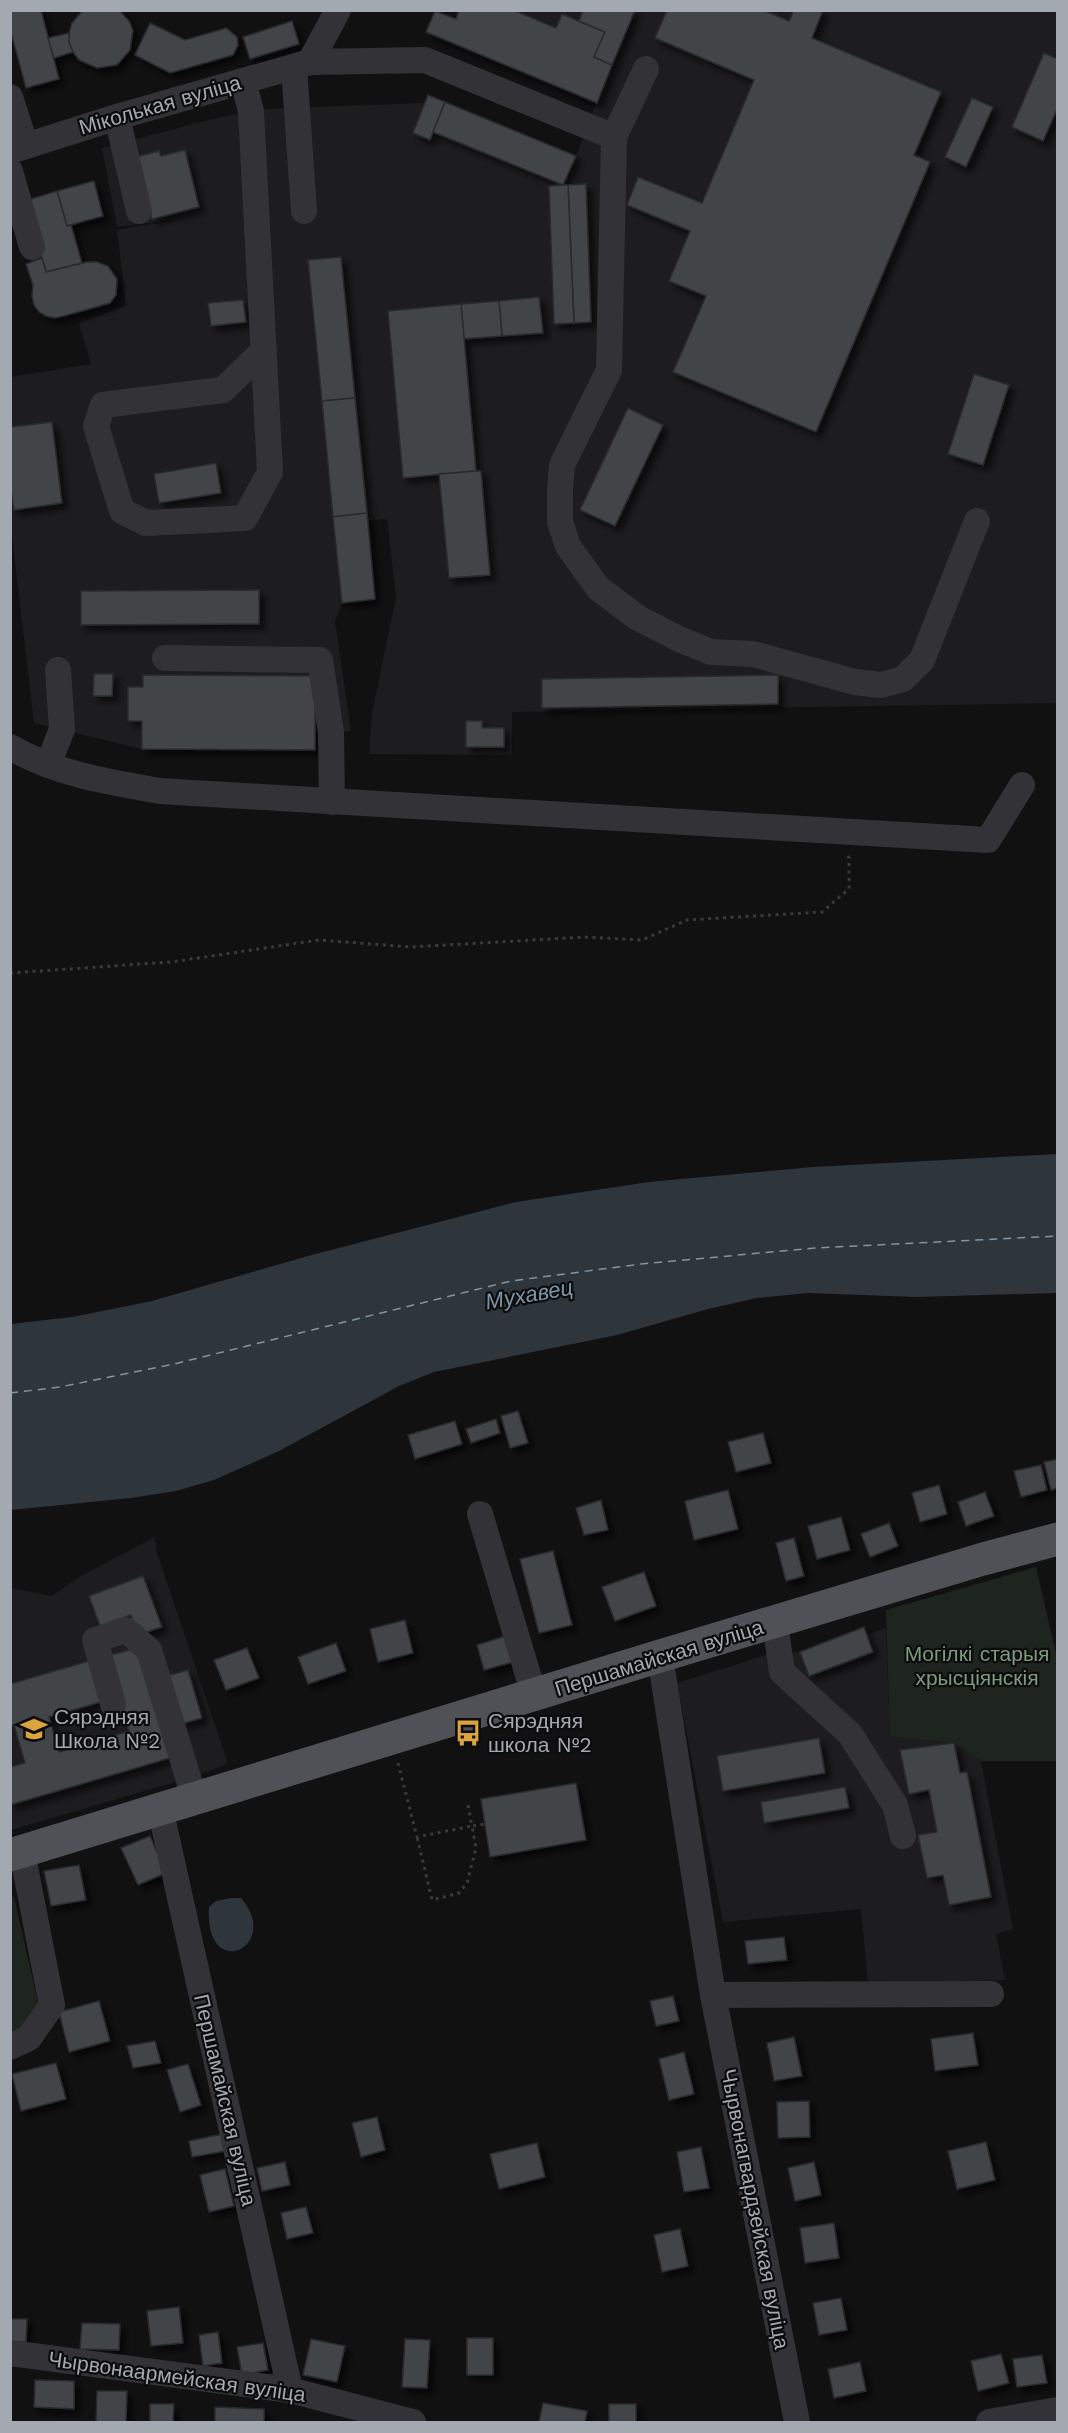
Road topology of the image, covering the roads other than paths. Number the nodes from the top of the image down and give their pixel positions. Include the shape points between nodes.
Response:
1 (338, 10) edge
2 (302, 64) junction
3 (646, 69) dead end
4 (243, 81) junction
5 (10, 97) edge
6 (117, 117) junction
7 (614, 137) junction
8 (18, 148) edge
9 (10, 171) edge
10 (139, 211) dead end
11 (304, 211) dead end
12 (32, 247) dead end
13 (264, 350) junction
14 (977, 521) dead end
15 (165, 658) dead end
16 (58, 670) dead end
17 (10, 747) edge
18 (48, 765) junction
19 (1022, 785) dead end
20 (332, 802) junction
21 (480, 1514) dead end
22 (1058, 1539) edge
23 (775, 1623) junction
24 (660, 1656) junction
25 (534, 1695) junction
26 (113, 1704) dead end
27 (195, 1800) junction
28 (158, 1811) junction
29 (903, 1836) dead end
30 (16, 1853) edge
31 (991, 1994) dead end
32 (713, 1995) junction
33 (10, 2048) edge
34 (10, 2353) edge
35 (290, 2390) junction
36 (1058, 2410) edge
37 (413, 2422) edge
38 (797, 2422) edge
39 (989, 2422) edge

1 - 2 street
2 - 4 street, Міколькая вуліца
2 - 7 street, Міколькая вуліца via 425,60
2 - 11 street
3 - 7 street
4 - 6 street, Міколькая вуліца
4 - 13 street via 251,111
5 - 8 street
6 - 8 street, Міколькая вуліца
6 - 10 street
7 - 14 street via 609,370 562,465 560,490 560,522 568,546 598,588 638,618 711,652 753,654 855,682 880,685 903,679 922,660
9 - 12 street
13 - 13 street via 270,472 245,518 146,523 122,511 96,426 104,405 224,390
15 - 20 street via 320,660 330,732
16 - 18 street via 62,729
17 - 18 street
18 - 20 street via 89,778 160,791
19 - 20 street via 988,840
21 - 25 street
22 - 23 main road, Першамайская вуліца
23 - 24 main road, Першамайская вуліца
23 - 29 street via 782,1672 850,1734 895,1805
24 - 25 main road, Першамайская вуліца
24 - 32 street, Чырвонагвардзейская вуліца
25 - 27 main road, Першамайская вуліца
26 - 27 street via 94,1640 126,1630 149,1650
27 - 28 main road, Першамайская вуліца
28 - 30 main road, Першамайская вуліца
28 - 35 street, Першамайская вуліца
30 - 33 street via 51,2005 29,2038
31 - 32 street
32 - 38 street, Чырвонагвардзейская вуліца
34 - 35 street, Чырвонаармейская вуліца
35 - 37 street, Чырвонаармейская вуліца
36 - 39 street

